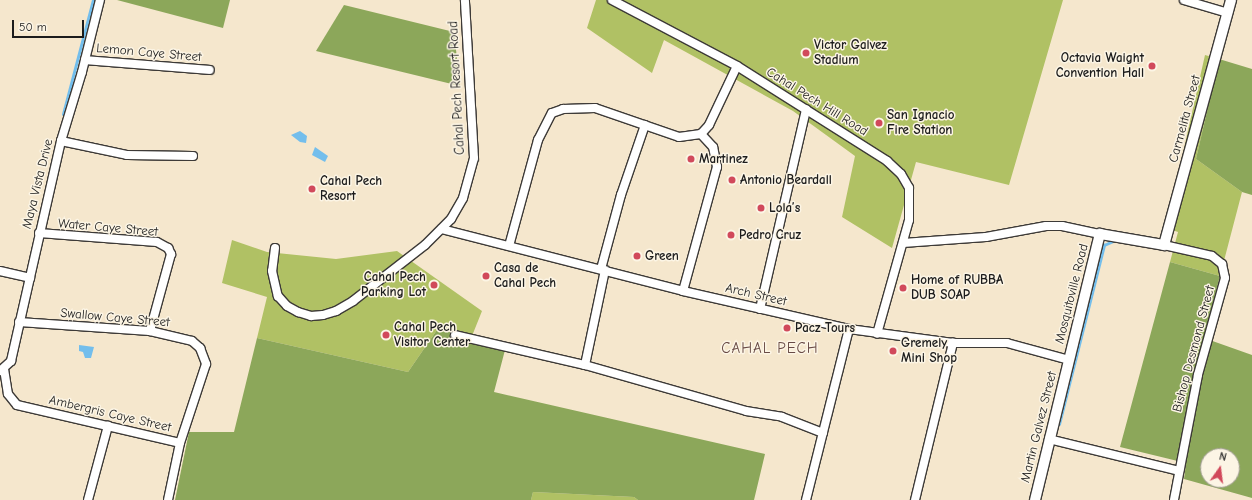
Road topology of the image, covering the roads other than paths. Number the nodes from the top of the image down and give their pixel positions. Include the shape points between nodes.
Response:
1 (100, 0) edge
2 (465, 0) edge
3 (612, 0) edge
4 (1184, 0) edge
5 (1231, 0) edge
6 (1228, 13) junction
7 (85, 60) junction
8 (737, 66) junction
9 (210, 70) dead end
10 (806, 109) junction
11 (645, 125) junction
12 (701, 134) junction
13 (61, 141) junction
14 (193, 156) dead end
15 (442, 230) junction
16 (39, 233) junction
17 (1100, 234) junction
18 (903, 243) junction
19 (1164, 245) junction
20 (509, 246) junction
21 (275, 248) dead end
22 (603, 269) junction
23 (0, 271) edge
24 (30, 278) junction
25 (683, 291) junction
26 (760, 309) junction
27 (20, 322) junction
28 (849, 329) junction
29 (150, 331) junction
30 (876, 334) junction
31 (455, 335) dead end
32 (953, 343) junction
33 (1069, 360) junction
34 (585, 365) junction
35 (2, 370) edge
36 (108, 426) junction
37 (823, 433) junction
38 (1049, 439) junction
39 (180, 443) junction
40 (1179, 471) junction
41 (88, 500) edge
42 (168, 500) edge
43 (806, 500) edge
44 (915, 500) edge
45 (1035, 500) edge
46 (1174, 500) edge

1 - 7 street, Maya Vista Drive
2 - 15 street, Cahal Pech Resort Road via 474,158 463,198
3 - 8 street, Cahal Pech Hill Road
4 - 6 street
5 - 6 street, Carmelita Street
6 - 19 street, Carmelita Street
7 - 9 street, Lemon Caye Street
7 - 13 street, Maya Vista Drive
8 - 10 street, Cahal Pech Hill Road
8 - 12 street via 709,125
10 - 18 street, Cahal Pech Hill Road via 887,160 901,174 909,188 910,202
10 - 26 street
11 - 12 street via 678,137
11 - 20 street via 594,108 563,109 552,113 538,140
11 - 22 street via 620,195
12 - 25 street via 713,147 718,167
13 - 14 street via 127,155
13 - 16 street, Maya Vista Drive
15 - 20 street, Arch Street
15 - 21 street, Cahal Pech Resort Road via 353,301 324,315 311,316 298,312 287,306 278,296 272,271
16 - 24 street, Maya Vista Drive
16 - 29 street, Water Caye Street via 157,242 168,248 171,254
17 - 18 street via 1062,226 1046,226 986,237
17 - 19 street
17 - 33 street, Mosquitoville Road
18 - 30 street, Cahal Pech Hill Road
19 - 40 street, Bishop Desmond Street via 1212,256 1222,264 1225,278 1198,375
20 - 22 street, Arch Street
22 - 25 street, Arch Street
22 - 34 street
23 - 24 street
24 - 27 street, Maya Vista Drive
25 - 26 street, Arch Street
26 - 28 street, Arch Street
27 - 29 street, Swallow Caye Street
27 - 35 street, Maya Vista Drive via 11,361
28 - 30 street, Arch Street
28 - 37 street
29 - 39 street, Swallow Caye Street via 192,342 200,348 204,356 204,374
30 - 32 street, Arch Street
31 - 34 street
32 - 33 street, Arch Street via 1007,343
32 - 44 street
33 - 38 street, Martin Galvez Street
34 - 37 street via 746,411 782,417
35 - 36 street, Ambergris Caye Street via 8,394 17,405
36 - 39 street, Ambergris Caye Street
36 - 41 street
37 - 43 street
38 - 40 street
38 - 45 street, Martin Galvez Street
39 - 42 street, Ambergris Caye Street
40 - 46 street, Bishop Desmond Street

